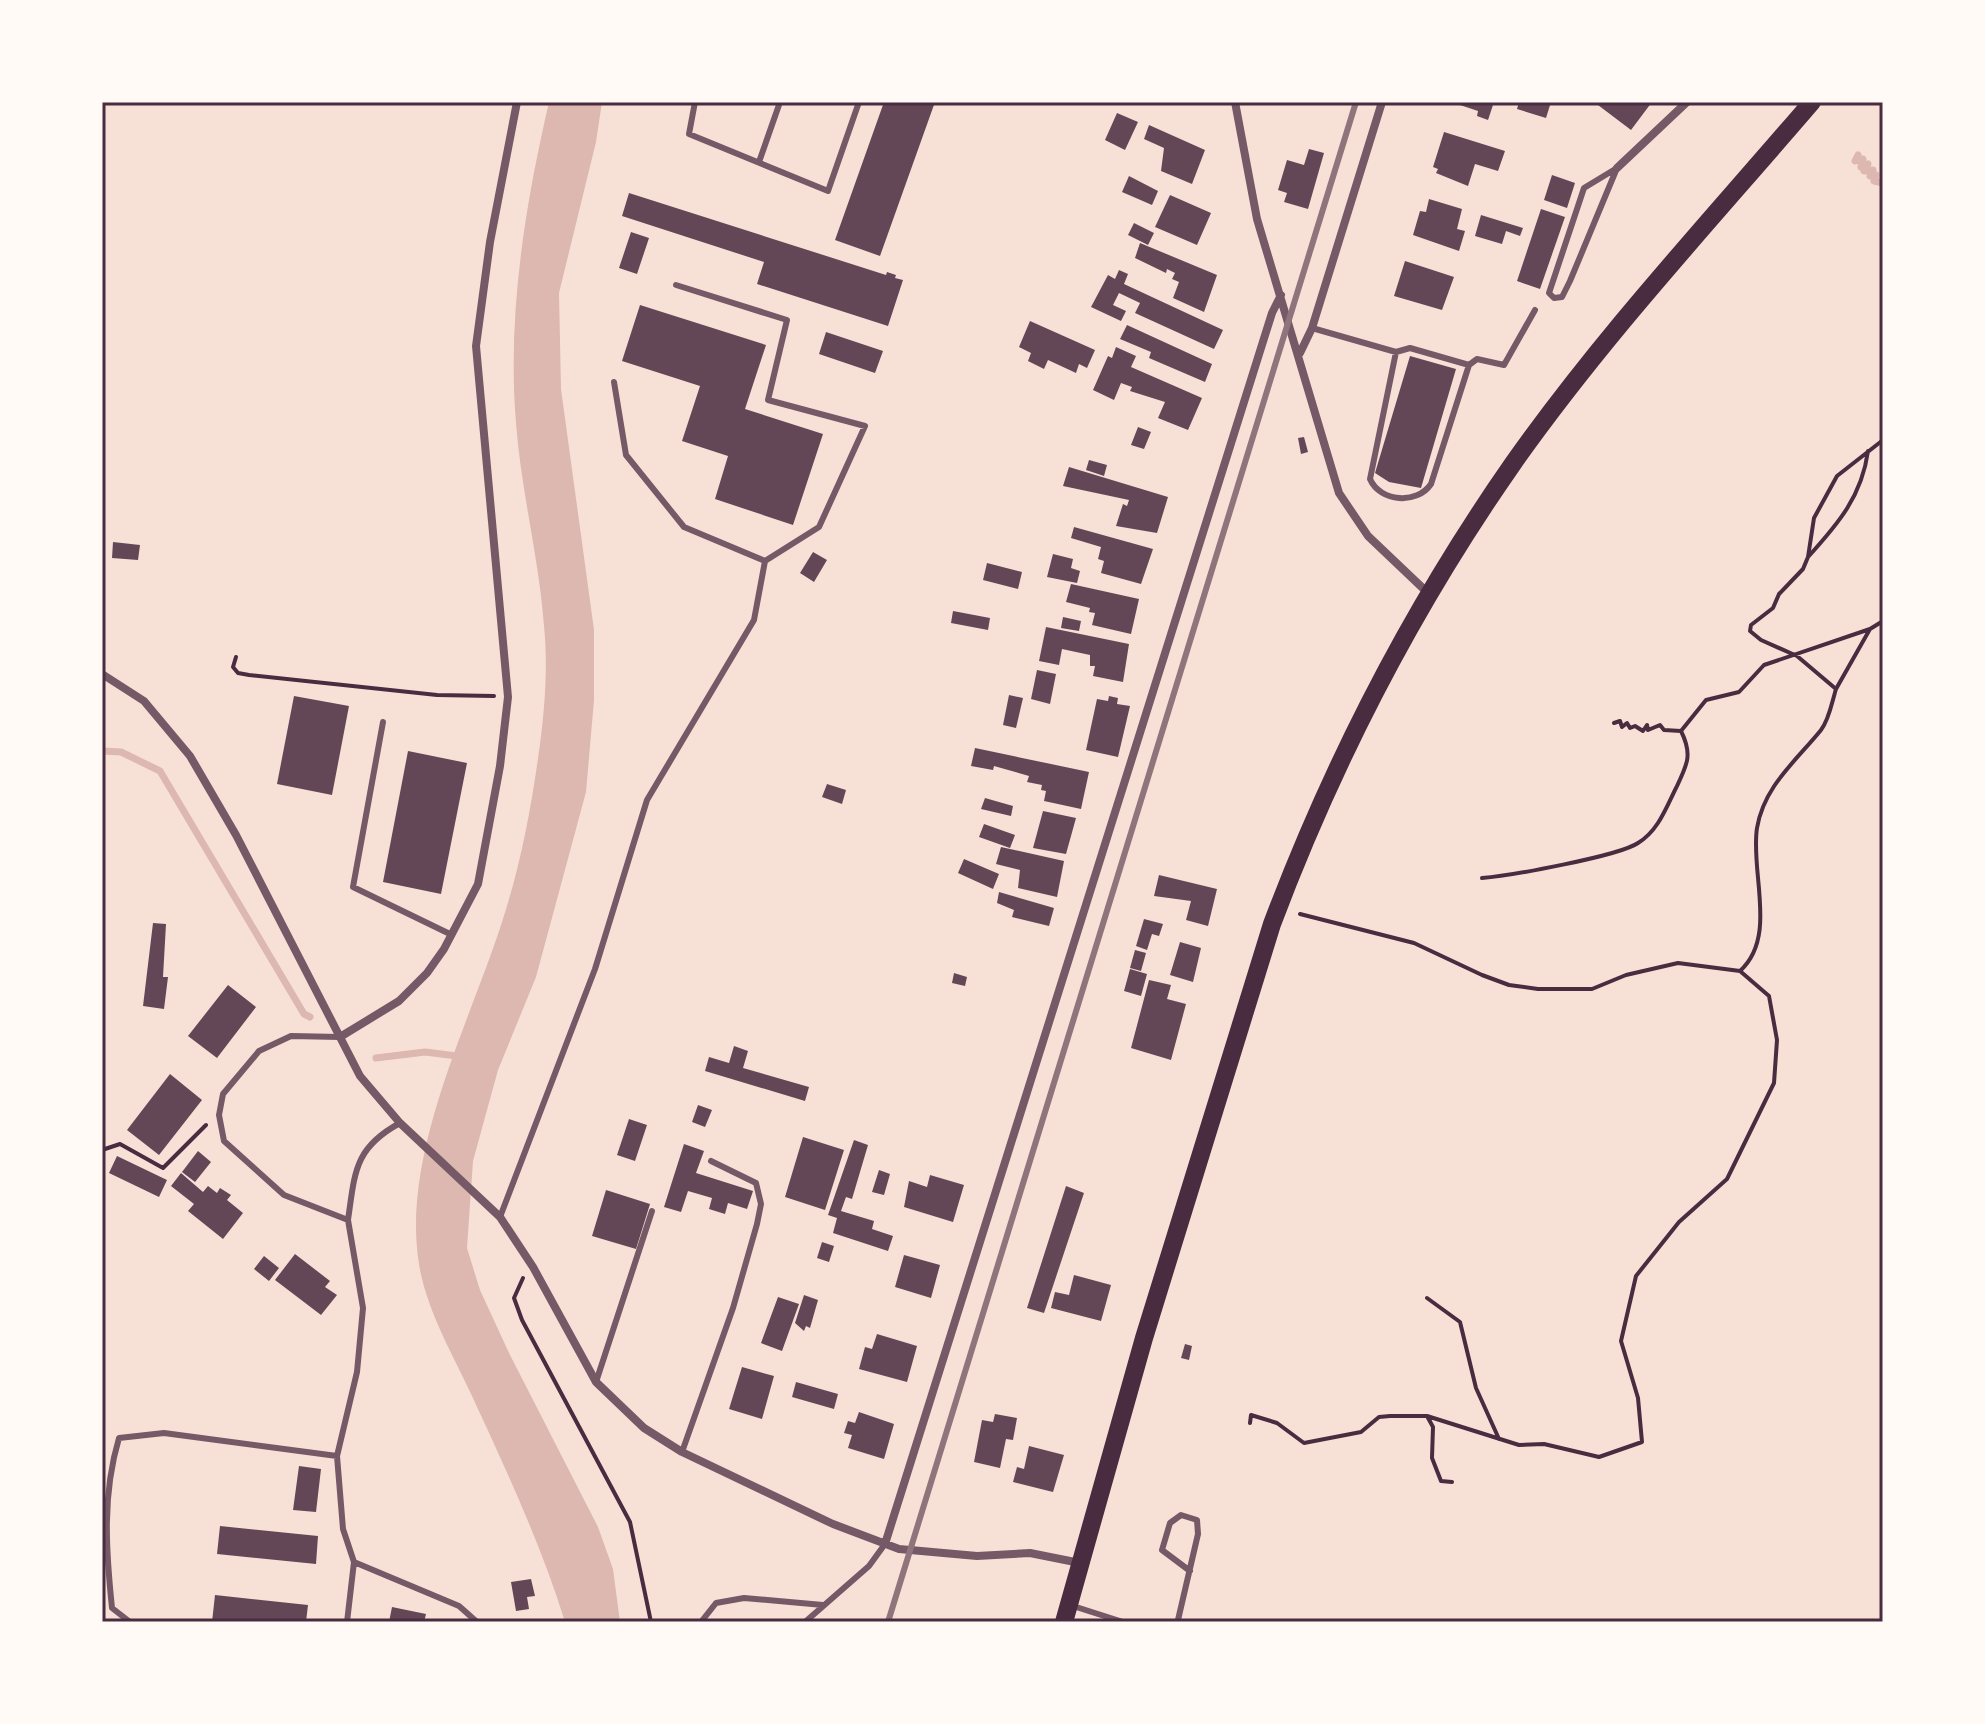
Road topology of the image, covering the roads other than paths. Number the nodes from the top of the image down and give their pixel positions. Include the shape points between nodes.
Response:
1 (517, 102) edge
2 (695, 102) edge
3 (780, 102) edge
4 (859, 102) edge
5 (1235, 102) edge
6 (1382, 102) edge
7 (1687, 102) edge
8 (1812, 102) edge
9 (759, 162) junction
10 (1617, 168) junction
11 (676, 285) dead end
12 (1281, 295) junction
13 (1535, 310) dead end
14 (1312, 328) junction
15 (1396, 352) junction
16 (1300, 353) junction
17 (1469, 365) junction
18 (614, 382) dead end
19 (765, 561) junction
20 (1430, 594) junction
21 (102, 674) edge
22 (383, 722) dead end
23 (452, 935) junction
24 (340, 1037) junction
25 (400, 1123) junction
26 (711, 1161) dead end
27 (652, 1211) dead end
28 (500, 1217) junction
29 (348, 1220) junction
30 (596, 1382) junction
31 (682, 1452) junction
32 (337, 1456) junction
33 (885, 1544) junction
34 (354, 1562) junction
35 (1081, 1564) junction
36 (1190, 1571) junction
37 (823, 1605) junction
38 (1067, 1613) edge
39 (130, 1622) edge
40 (347, 1622) edge
41 (477, 1622) edge
42 (701, 1622) edge
43 (805, 1622) edge
44 (1123, 1622) edge
45 (1177, 1622) edge

1 - 23 street via 476,346 508,697 478,884
2 - 9 lane via 689,134
3 - 9 lane
4 - 9 lane via 828,191
5 - 12 street via 1257,219
6 - 14 street
7 - 10 street
8 - 20 main road via 1559,401
10 - 10 lane via 1584,188 1549,293 1554,298 1562,297 1570,281
11 - 19 lane via 787,320 768,400 865,426 819,527
12 - 16 street
12 - 33 street
13 - 17 lane via 1504,365 1477,359
14 - 15 lane
14 - 16 street
15 - 17 lane via 1410,348
15 - 17 lane via 1370,479 1392,497 1419,496 1431,484
16 - 20 street via 1339,493 1368,536
18 - 19 lane via 626,455 684,527
19 - 28 lane via 754,620 647,800 595,969
20 - 35 main road via 1355,732 1272,924 1144,1338
21 - 24 street via 144,701 190,756
22 - 23 lane via 353,887
23 - 24 street via 427,973 399,1001
24 - 25 street via 360,1076
24 - 29 lane via 291,1036 259,1051 223,1094 219,1115 224,1141 284,1195
25 - 28 street
25 - 29 lane via 370,1141 354,1182
26 - 31 lane via 756,1183 761,1204 733,1308
27 - 30 lane
28 - 30 street
29 - 32 lane via 363,1308 357,1372
30 - 31 street via 644,1428
31 - 33 street
32 - 34 lane via 343,1529
32 - 39 lane via 164,1433 119,1438 107,1478 106,1554 112,1608
33 - 35 street via 925,1553 1030,1553
33 - 37 lane via 869,1566
34 - 40 lane
34 - 41 lane via 459,1606
35 - 38 main road
36 - 36 lane via 1197,1520 1181,1515 1170,1523 1162,1550
36 - 45 lane
37 - 42 lane via 744,1598 716,1603
37 - 43 lane
38 - 44 lane

